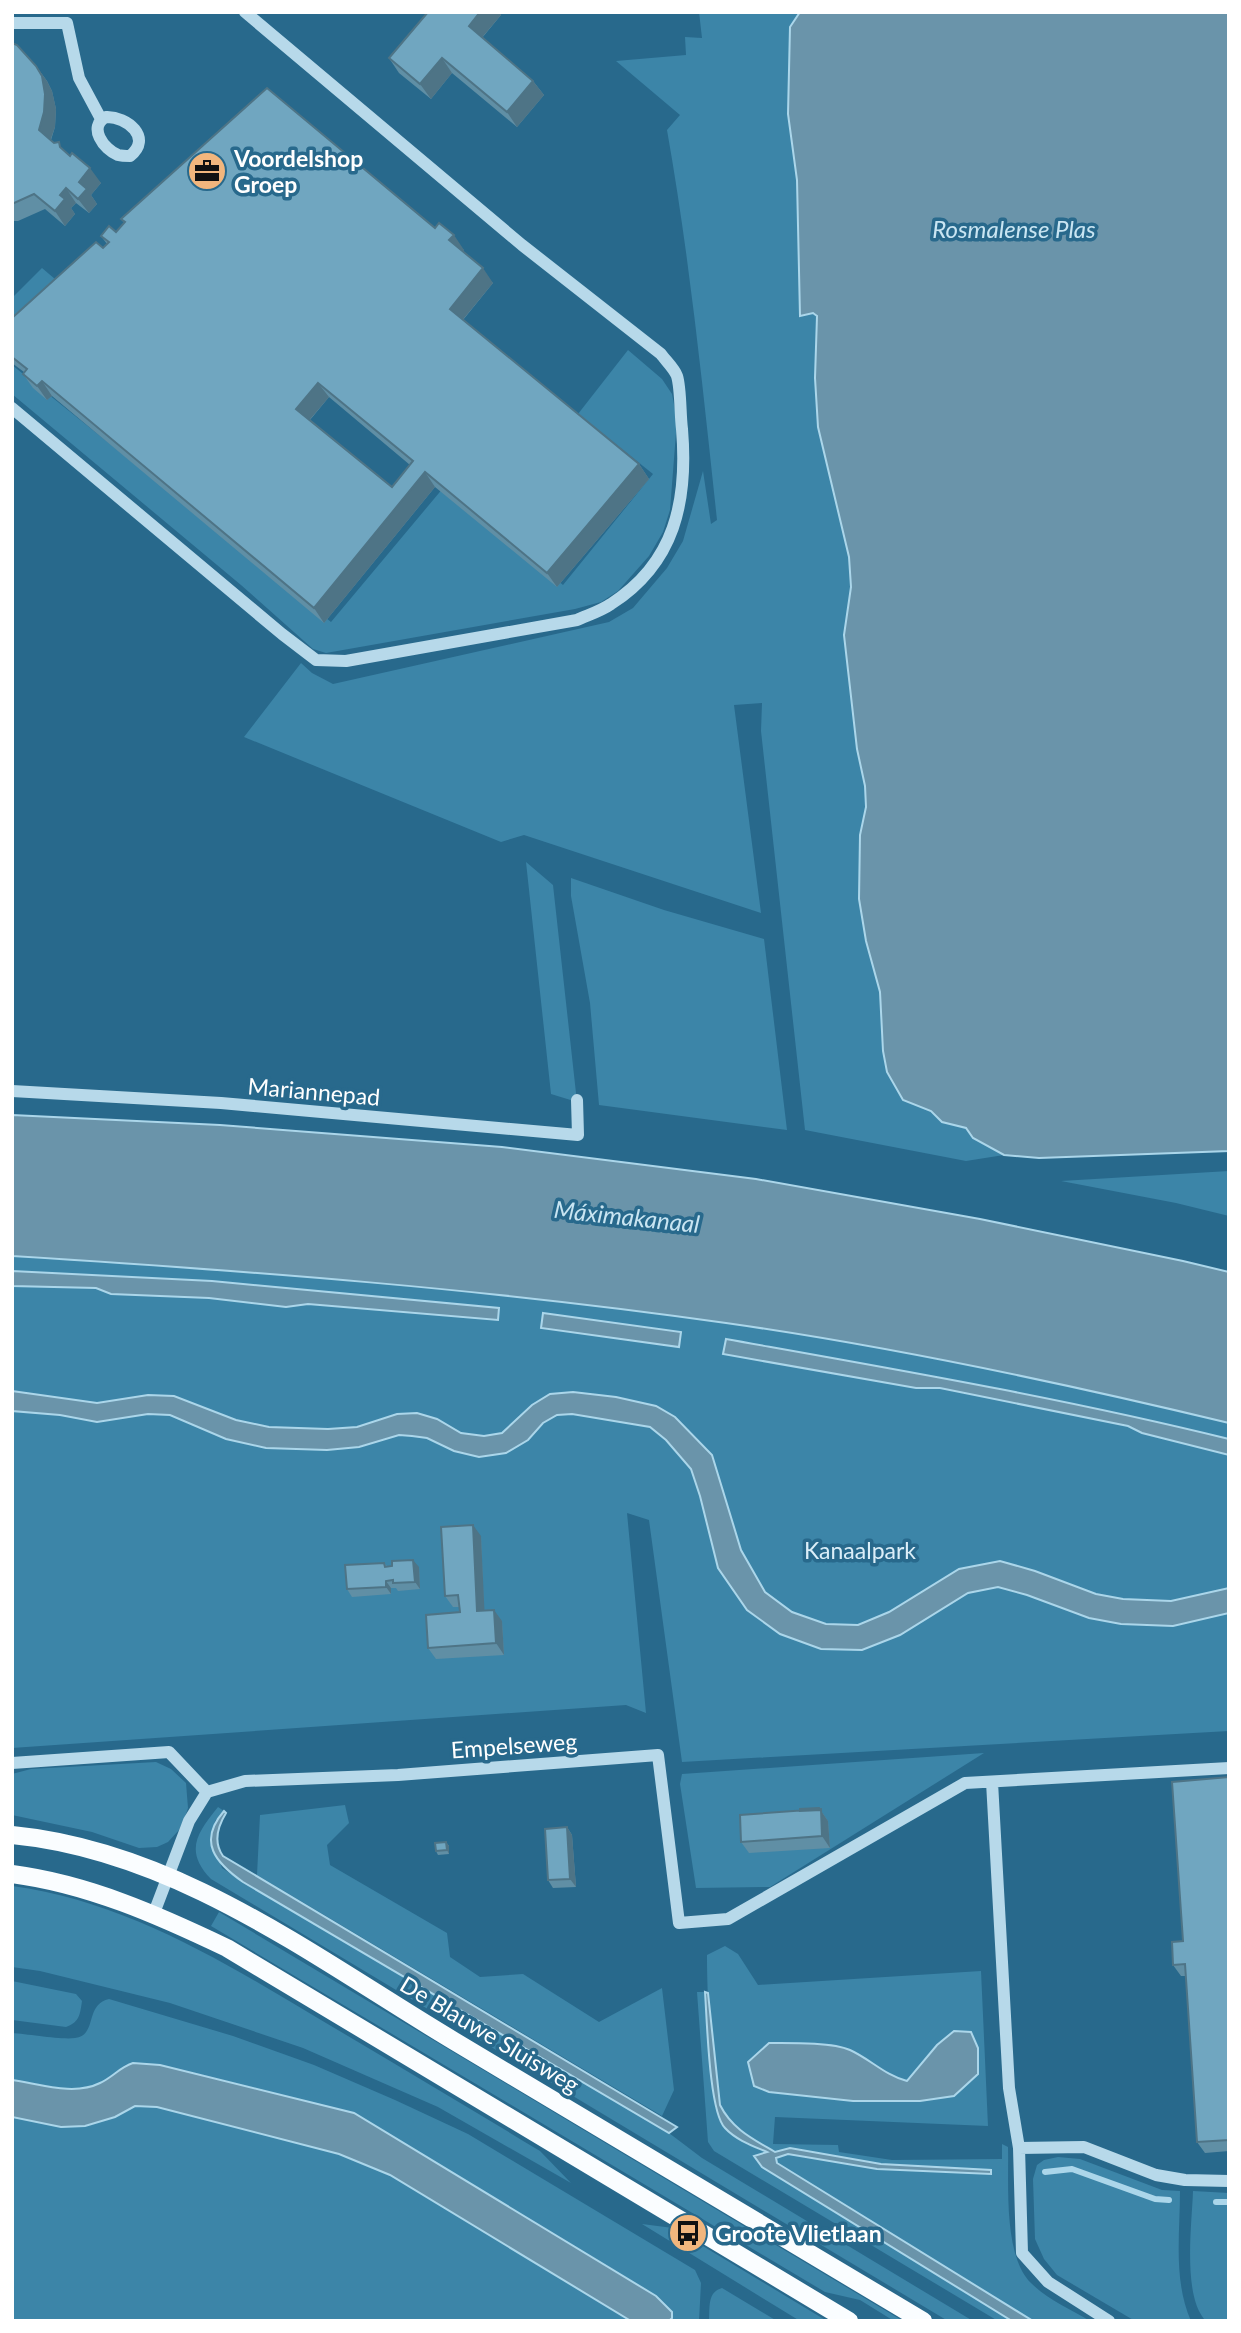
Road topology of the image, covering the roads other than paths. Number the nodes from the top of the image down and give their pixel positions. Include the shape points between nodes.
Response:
1 (76, 12) edge
2 (245, 12) edge
3 (12, 23) edge
4 (66, 23) junction
5 (101, 119) dead end
6 (12, 408) edge
7 (12, 1091) edge
8 (577, 1100) dead end
9 (12, 1763) edge
10 (1229, 1768) edge
11 (992, 1782) junction
12 (207, 1792) junction
13 (12, 1835) edge
14 (12, 1874) edge
15 (167, 1874) junction
16 (154, 1913) junction
17 (1018, 2148) junction
18 (1229, 2181) edge
19 (849, 2321) edge
20 (923, 2321) edge
21 (1109, 2321) edge

1 - 4 street
2 - 6 street via 522,245 660,354 677,374 682,492 667,545 626,593 577,620 346,661 316,660
3 - 4 street
4 - 5 street via 79,78
7 - 8 street, Mariannepad via 578,1135
9 - 12 street via 169,1752
10 - 11 street
11 - 12 street, Empelseweg via 965,1783 728,1919 679,1923 658,1755 398,1775 245,1781
11 - 17 street via 1009,2088
12 - 15 street
13 - 15 main road, De Blauwe Sluisweg via 122,1857
14 - 16 main road via 107,1896
15 - 16 street
15 - 20 main road, De Blauwe Sluisweg via 243,1912
16 - 19 main road via 227,1948
17 - 18 street via 1084,2147 1156,2175
17 - 21 street via 1022,2253 1048,2282

